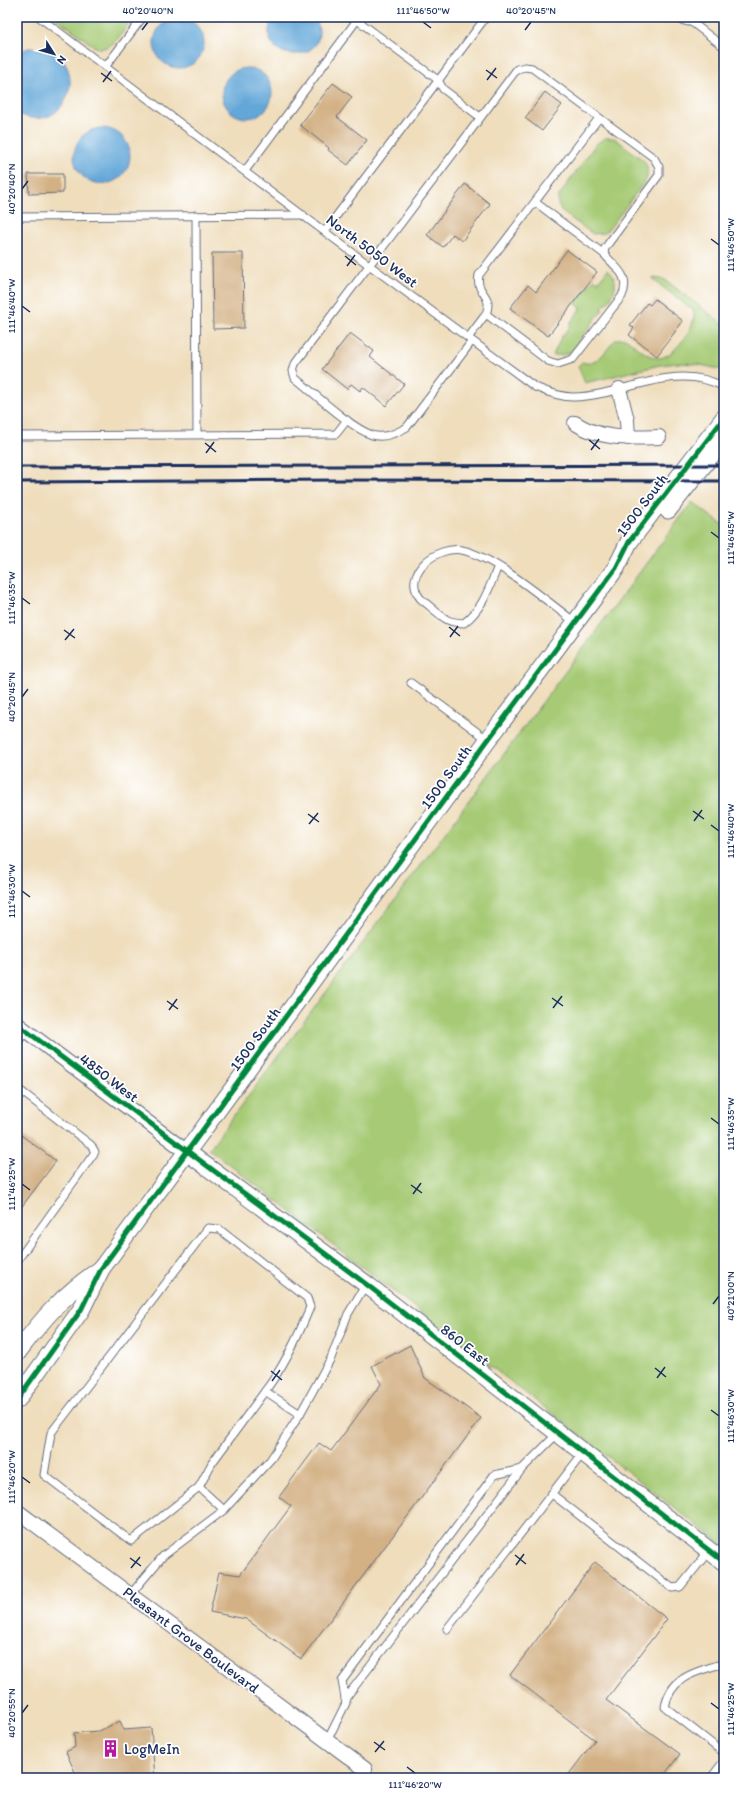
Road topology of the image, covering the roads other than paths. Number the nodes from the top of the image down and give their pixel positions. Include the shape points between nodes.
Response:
1 (39, 17) edge
2 (143, 17) edge
3 (486, 17) edge
4 (670, 17) edge
5 (684, 17) edge
6 (355, 18) edge
7 (692, 23) junction
8 (724, 47) edge
9 (106, 66) junction
10 (438, 80) junction
11 (480, 117) junction
12 (599, 118) junction
13 (245, 171) junction
14 (535, 202) junction
15 (303, 215) junction
16 (17, 216) edge
17 (196, 216) junction
18 (325, 231) junction
19 (604, 254) junction
20 (369, 265) junction
21 (486, 314) junction
22 (470, 339) junction
23 (724, 387) edge
24 (619, 389) junction
25 (724, 418) edge
26 (347, 420) junction
27 (575, 423) dead end
28 (197, 434) junction
29 (17, 436) edge
30 (659, 437) dead end
31 (628, 438) junction
32 (724, 439) edge
33 (498, 566) junction
34 (616, 568) junction
35 (575, 622) junction
36 (411, 683) dead end
37 (488, 740) junction
38 (22, 1027) edge
39 (17, 1043) edge
40 (17, 1088) edge
41 (187, 1152) junction
42 (17, 1261) edge
43 (101, 1269) junction
44 (366, 1284) junction
45 (17, 1353) edge
46 (265, 1391) junction
47 (17, 1400) edge
48 (300, 1414) junction
49 (558, 1433) junction
50 (584, 1453) junction
51 (522, 1469) junction
52 (199, 1487) junction
53 (552, 1494) junction
54 (224, 1510) junction
55 (17, 1511) edge
56 (709, 1551) junction
57 (724, 1562) edge
58 (130, 1595) junction
59 (447, 1629) dead end
60 (724, 1663) edge
61 (345, 1699) junction
62 (327, 1742) junction
63 (724, 1752) edge
64 (724, 1761) edge
65 (365, 1769) dead end
66 (711, 1778) edge

1 - 9 lane, North 5050 West
2 - 9 lane
3 - 10 lane
4 - 7 lane
5 - 7 lane
6 - 10 lane
6 - 13 lane
7 - 8 lane
9 - 13 lane, North 5050 West
10 - 11 lane via 443,89
10 - 18 lane
11 - 12 lane via 517,69 525,67 532,68
11 - 20 lane
12 - 14 lane
12 - 19 lane via 654,158 659,167 659,176 605,248
13 - 15 lane, North 5050 West
14 - 19 lane
14 - 21 lane via 479,275 478,283 489,300
15 - 17 lane
15 - 18 lane, North 5050 West
16 - 17 lane
17 - 28 lane
18 - 20 lane, North 5050 West
19 - 21 lane via 622,275 626,289 573,359 558,364 548,361
20 - 22 lane, North 5050 West
20 - 26 lane via 295,364 293,371 295,378
21 - 22 lane
22 - 24 lane, North 5050 West via 535,387 555,395 573,397
22 - 26 lane via 401,430 384,436 372,436
23 - 24 lane, North 5050 West via 688,376 668,377
24 - 31 street via 627,420
25 - 34 street, 1500 South via 629,542
26 - 28 lane via 336,434
27 - 31 street via 601,435
28 - 29 lane
30 - 31 street
32 - 34 street, 1500 South via 638,548
33 - 33 lane via 477,555 460,550 447,551 434,555 421,566 416,576 416,588 420,598 449,622 464,623 482,604
33 - 35 lane
34 - 35 street, 1500 South
35 - 37 street, 1500 South
36 - 37 lane
37 - 41 street, 1500 South
38 - 39 lane
38 - 41 street, 4850 West
40 - 42 lane via 86,1140 95,1152
41 - 43 street
41 - 44 street, 860 East
43 - 45 street via 59,1302
43 - 47 street via 81,1310
44 - 48 lane via 348,1314 331,1358
44 - 49 street, 860 East
46 - 48 lane
46 - 52 lane via 212,1463
46 - 52 lane via 279,1373 298,1338 310,1307 307,1298 219,1229 208,1228 52,1433 44,1475 131,1541
48 - 54 lane via 271,1459
49 - 50 street, 860 East
49 - 51 lane
50 - 53 lane
50 - 56 street, 860 East
51 - 61 lane
51 - 61 lane via 494,1475 342,1681
52 - 54 lane
53 - 56 lane via 672,1588 680,1587
53 - 59 lane
54 - 58 lane via 163,1556
55 - 58 street, Pleasant Grove Boulevard
56 - 57 street, 860 East
58 - 62 street, Pleasant Grove Boulevard
60 - 63 lane via 688,1675 676,1683 667,1697 665,1707
61 - 62 lane via 346,1703
62 - 65 street, Pleasant Grove Boulevard
64 - 66 lane

